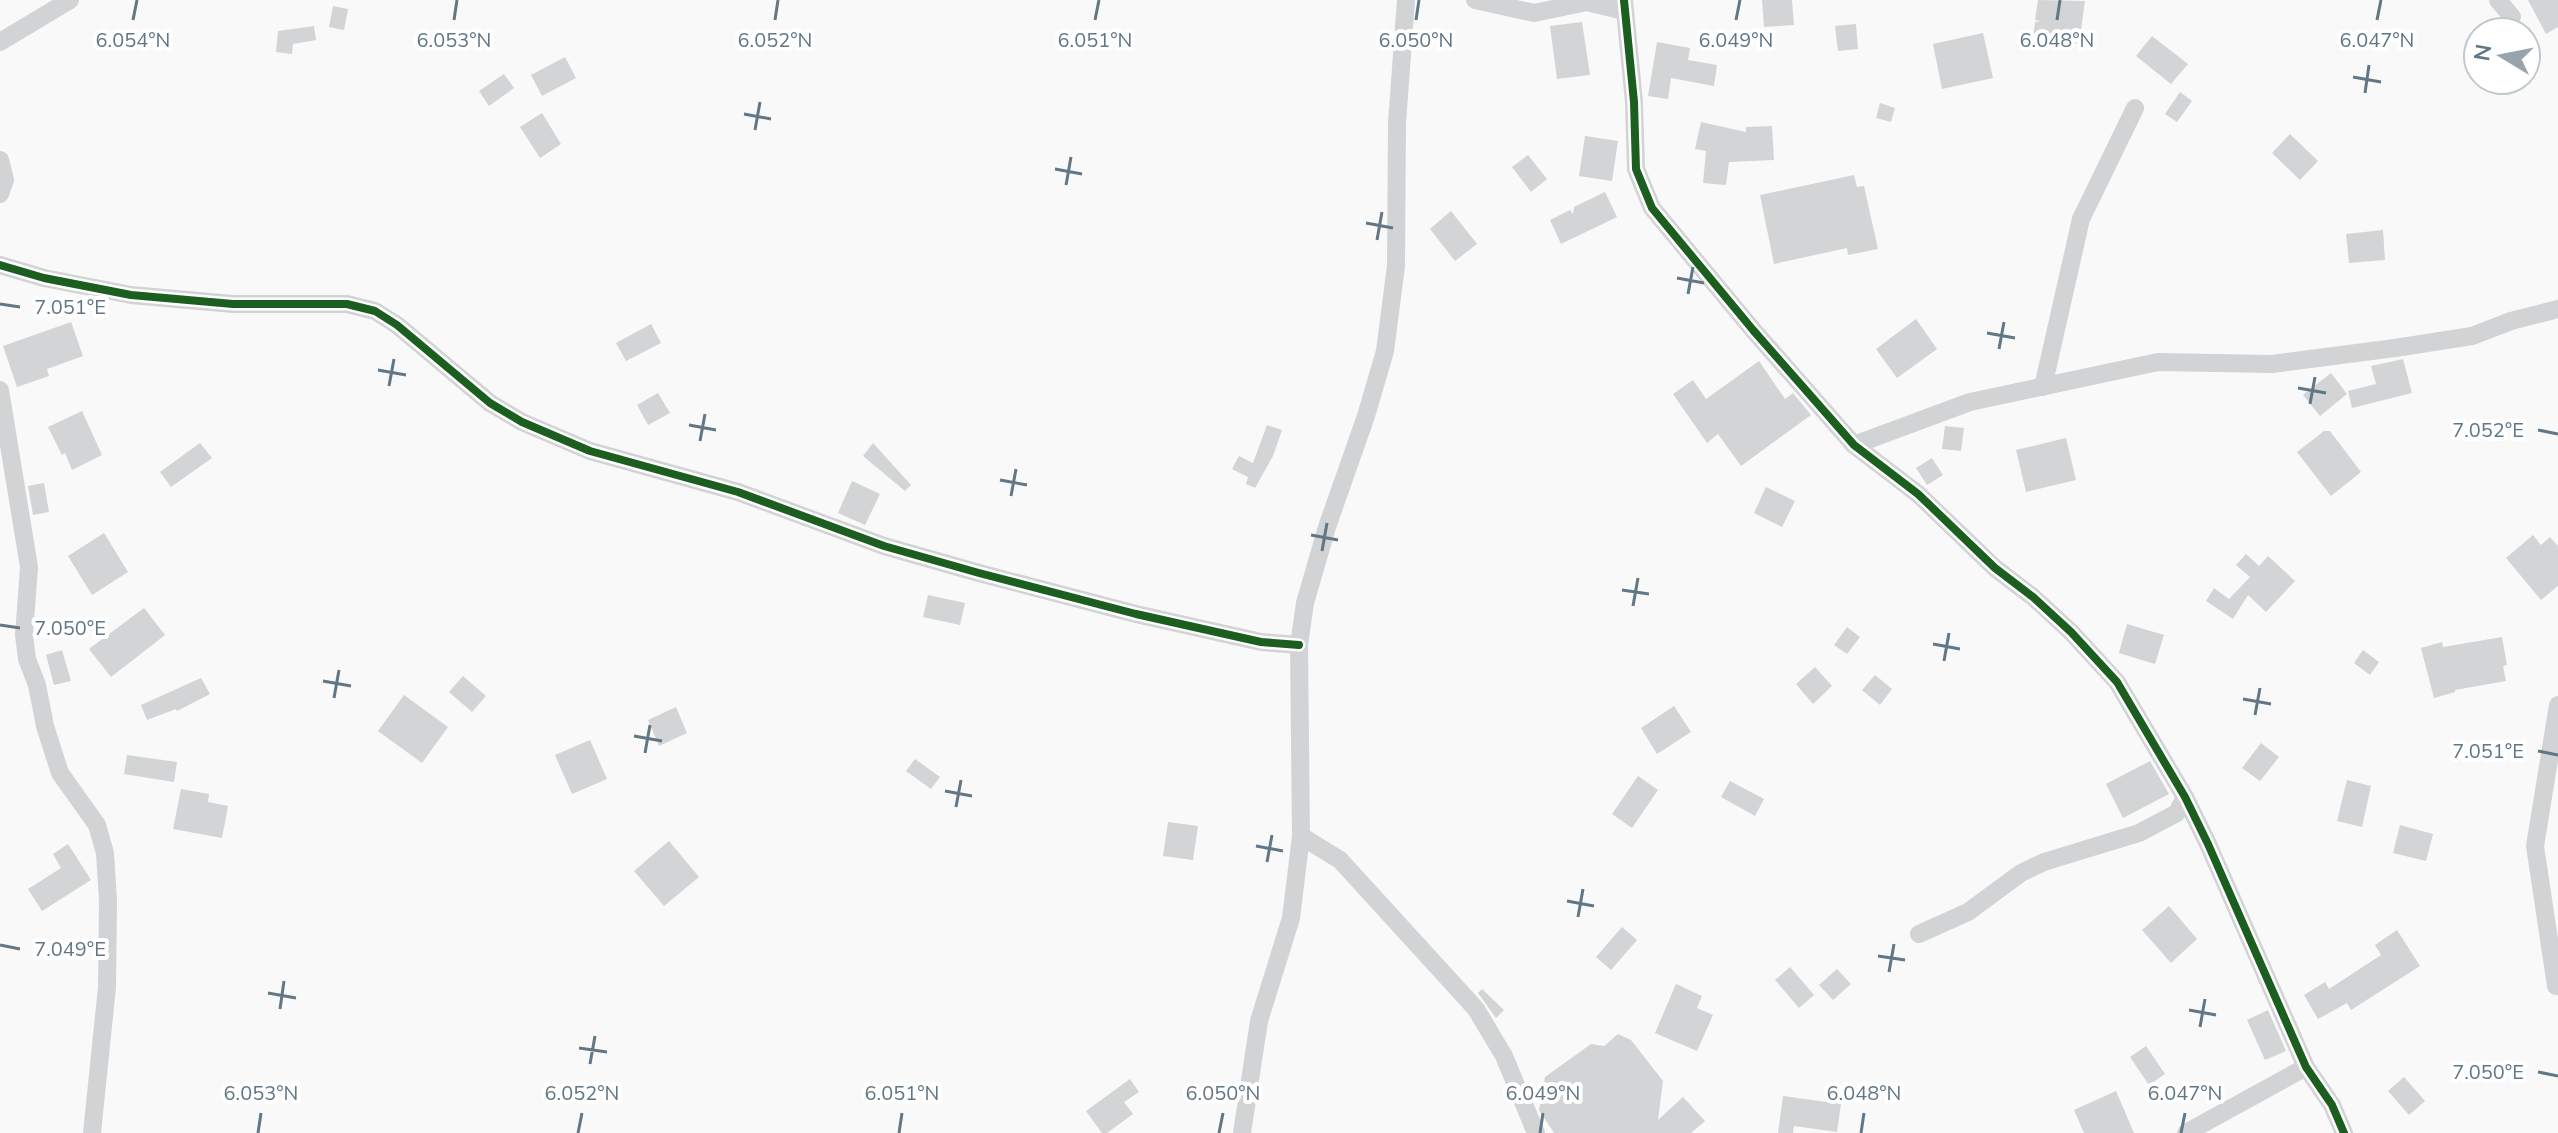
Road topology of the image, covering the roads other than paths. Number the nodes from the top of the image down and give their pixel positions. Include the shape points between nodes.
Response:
1 (70, 0) edge
2 (1406, 0) edge
3 (1475, 0) edge
4 (2498, 0) edge
5 (1624, 6) edge
6 (2511, 16) edge
7 (0, 42) edge
8 (2135, 108) dead end
9 (0, 160) edge
10 (0, 194) edge
11 (0, 265) edge
12 (2558, 309) edge
13 (2043, 387) junction
14 (0, 390) edge
15 (1854, 445) junction
16 (1299, 645) junction
17 (2558, 705) edge
18 (2185, 797) junction
19 (1301, 836) junction
20 (1919, 934) dead end
21 (2556, 986) edge
22 (2306, 1067) junction
23 (92, 1133) edge
24 (1242, 1133) edge
25 (1536, 1133) edge
26 (2186, 1133) edge
27 (2344, 1133) edge

1 - 7 street
2 - 16 street via 1397,123 1396,266 1385,351 1318,558
3 - 5 street via 1534,13 1587,2
4 - 6 street
5 - 15 street via 1636,169 1652,208
8 - 13 street via 2081,219
9 - 10 street via 5,180
11 - 16 street via 131,295 233,304 347,304 375,311 490,403 590,451 738,492 884,546 979,573 1192,627
12 - 13 street via 2472,336 2272,364 2158,362
13 - 15 street via 1970,402
14 - 23 street via 29,567 27,659 60,773 97,825 105,853 107,987
15 - 18 street via 1918,494 2071,632 2117,682
16 - 19 street
17 - 21 street via 2535,846
18 - 20 street via 2177,813 2139,833 2044,862 1968,912
18 - 22 street
19 - 24 street via 1291,918 1259,1021
19 - 25 street via 1340,860 1476,1009 1504,1056
22 - 26 street
22 - 27 street

